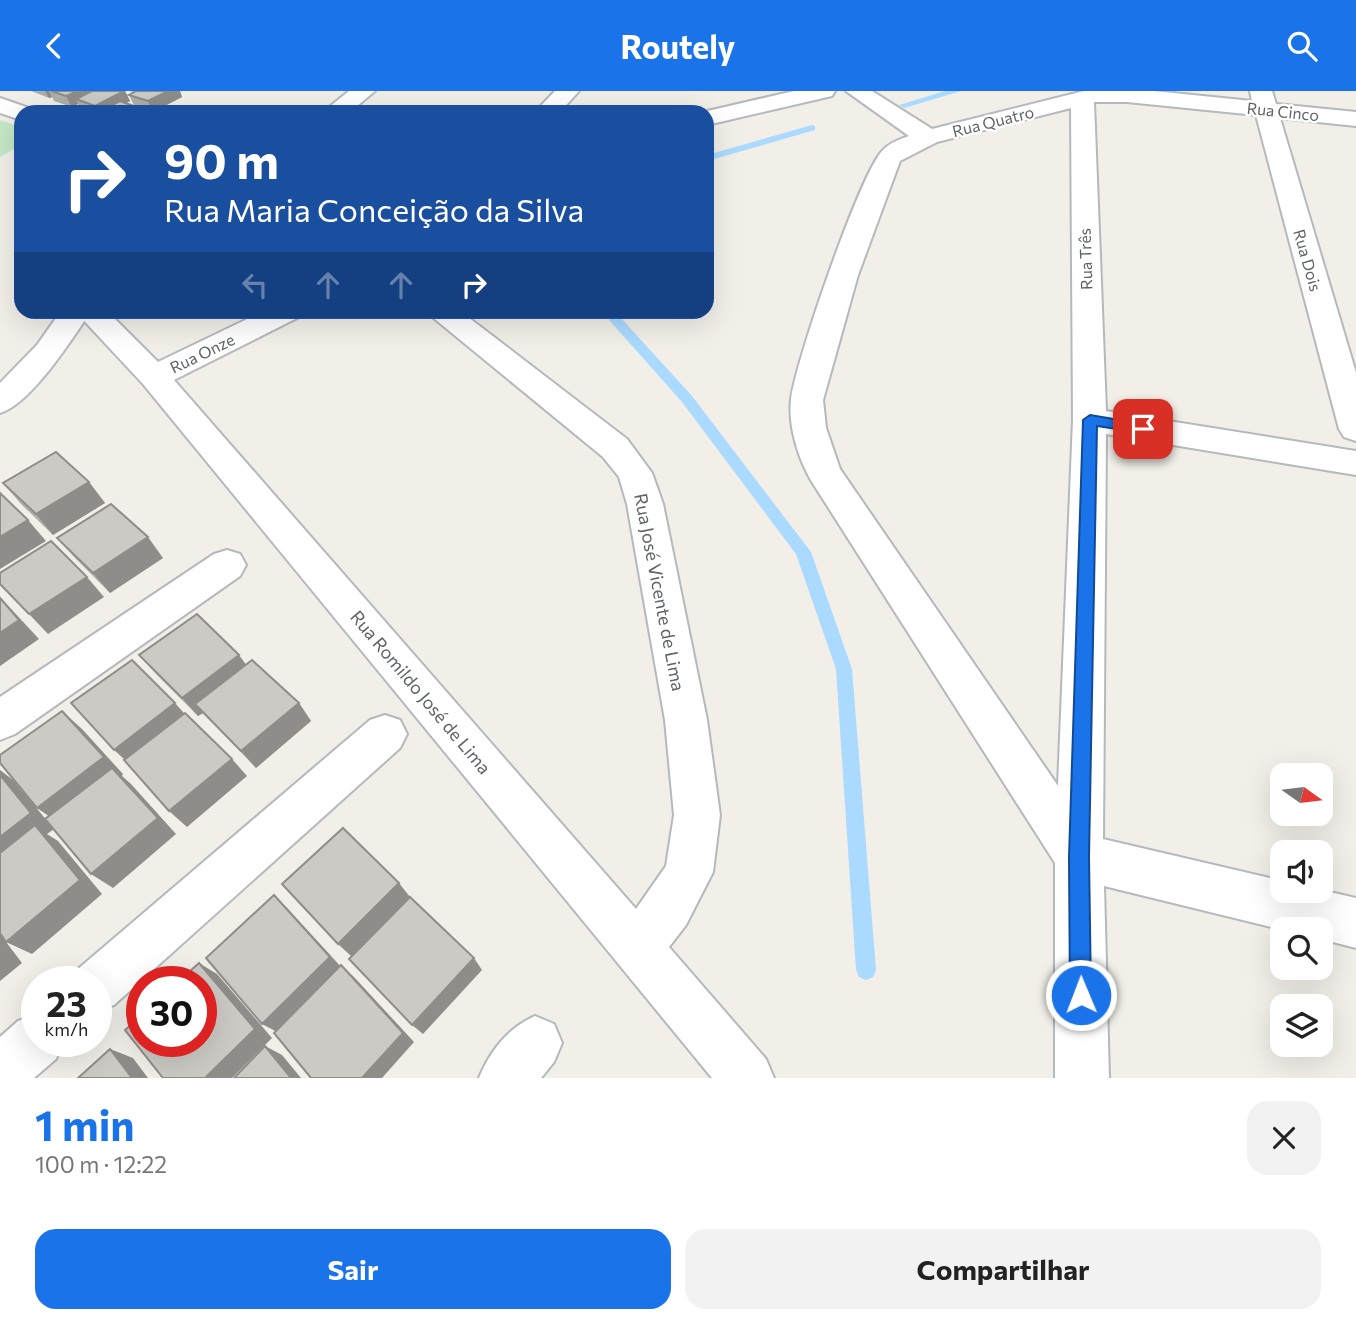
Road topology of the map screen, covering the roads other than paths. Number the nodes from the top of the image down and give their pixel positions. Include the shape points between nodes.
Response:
1 (365, 91) edge
2 (568, 91) edge
3 (824, 91) edge
4 (857, 91) edge
5 (1127, 95) joint
6 (1082, 98) junction
7 (751, 100) edge
8 (1263, 100) edge
9 (345, 105) edge
10 (554, 105) edge
11 (714, 115) edge
12 (1356, 119) edge
13 (915, 142) junction
14 (71, 319) edge
15 (98, 319) edge
16 (273, 319) edge
17 (450, 319) edge
18 (154, 377) junction
19 (0, 402) edge
20 (1090, 420) junction
21 (1356, 429) edge
22 (1356, 463) edge
23 (227, 565) dead end
24 (0, 721) edge
25 (385, 734) dead end
26 (1079, 857) junction
27 (1356, 923) edge
28 (637, 947) junction
29 (112, 974) edge
30 (21, 1054) edge
31 (0, 1072) edge
32 (747, 1078) edge
33 (1082, 1078) edge

1 - 9 street
2 - 10 street
3 - 7 street
4 - 13 street
5 - 6 street, Rua Quatro
5 - 8 street, Rua Cinco
6 - 13 street, Rua Quatro
6 - 20 street, Rua Três
7 - 11 street
8 - 12 street, Rua Cinco
8 - 21 street, Rua Dois
13 - 26 street via 889,157 878,182 807,398 809,431 824,473
14 - 19 street via 48,352
15 - 18 street, Rua Romildo José de Lima
16 - 18 street, Rua Onze
17 - 28 street, Rua José Vicente de Lima via 615,447 638,483 686,720 697,815 689,872 669,908
18 - 28 street, Rua Romildo José de Lima
20 - 22 street
20 - 26 street, Rua Três
23 - 24 street
25 - 29 street
26 - 27 street
26 - 33 street, Rua Três
28 - 32 street, Rua Romildo José de Lima
30 - 31 street

